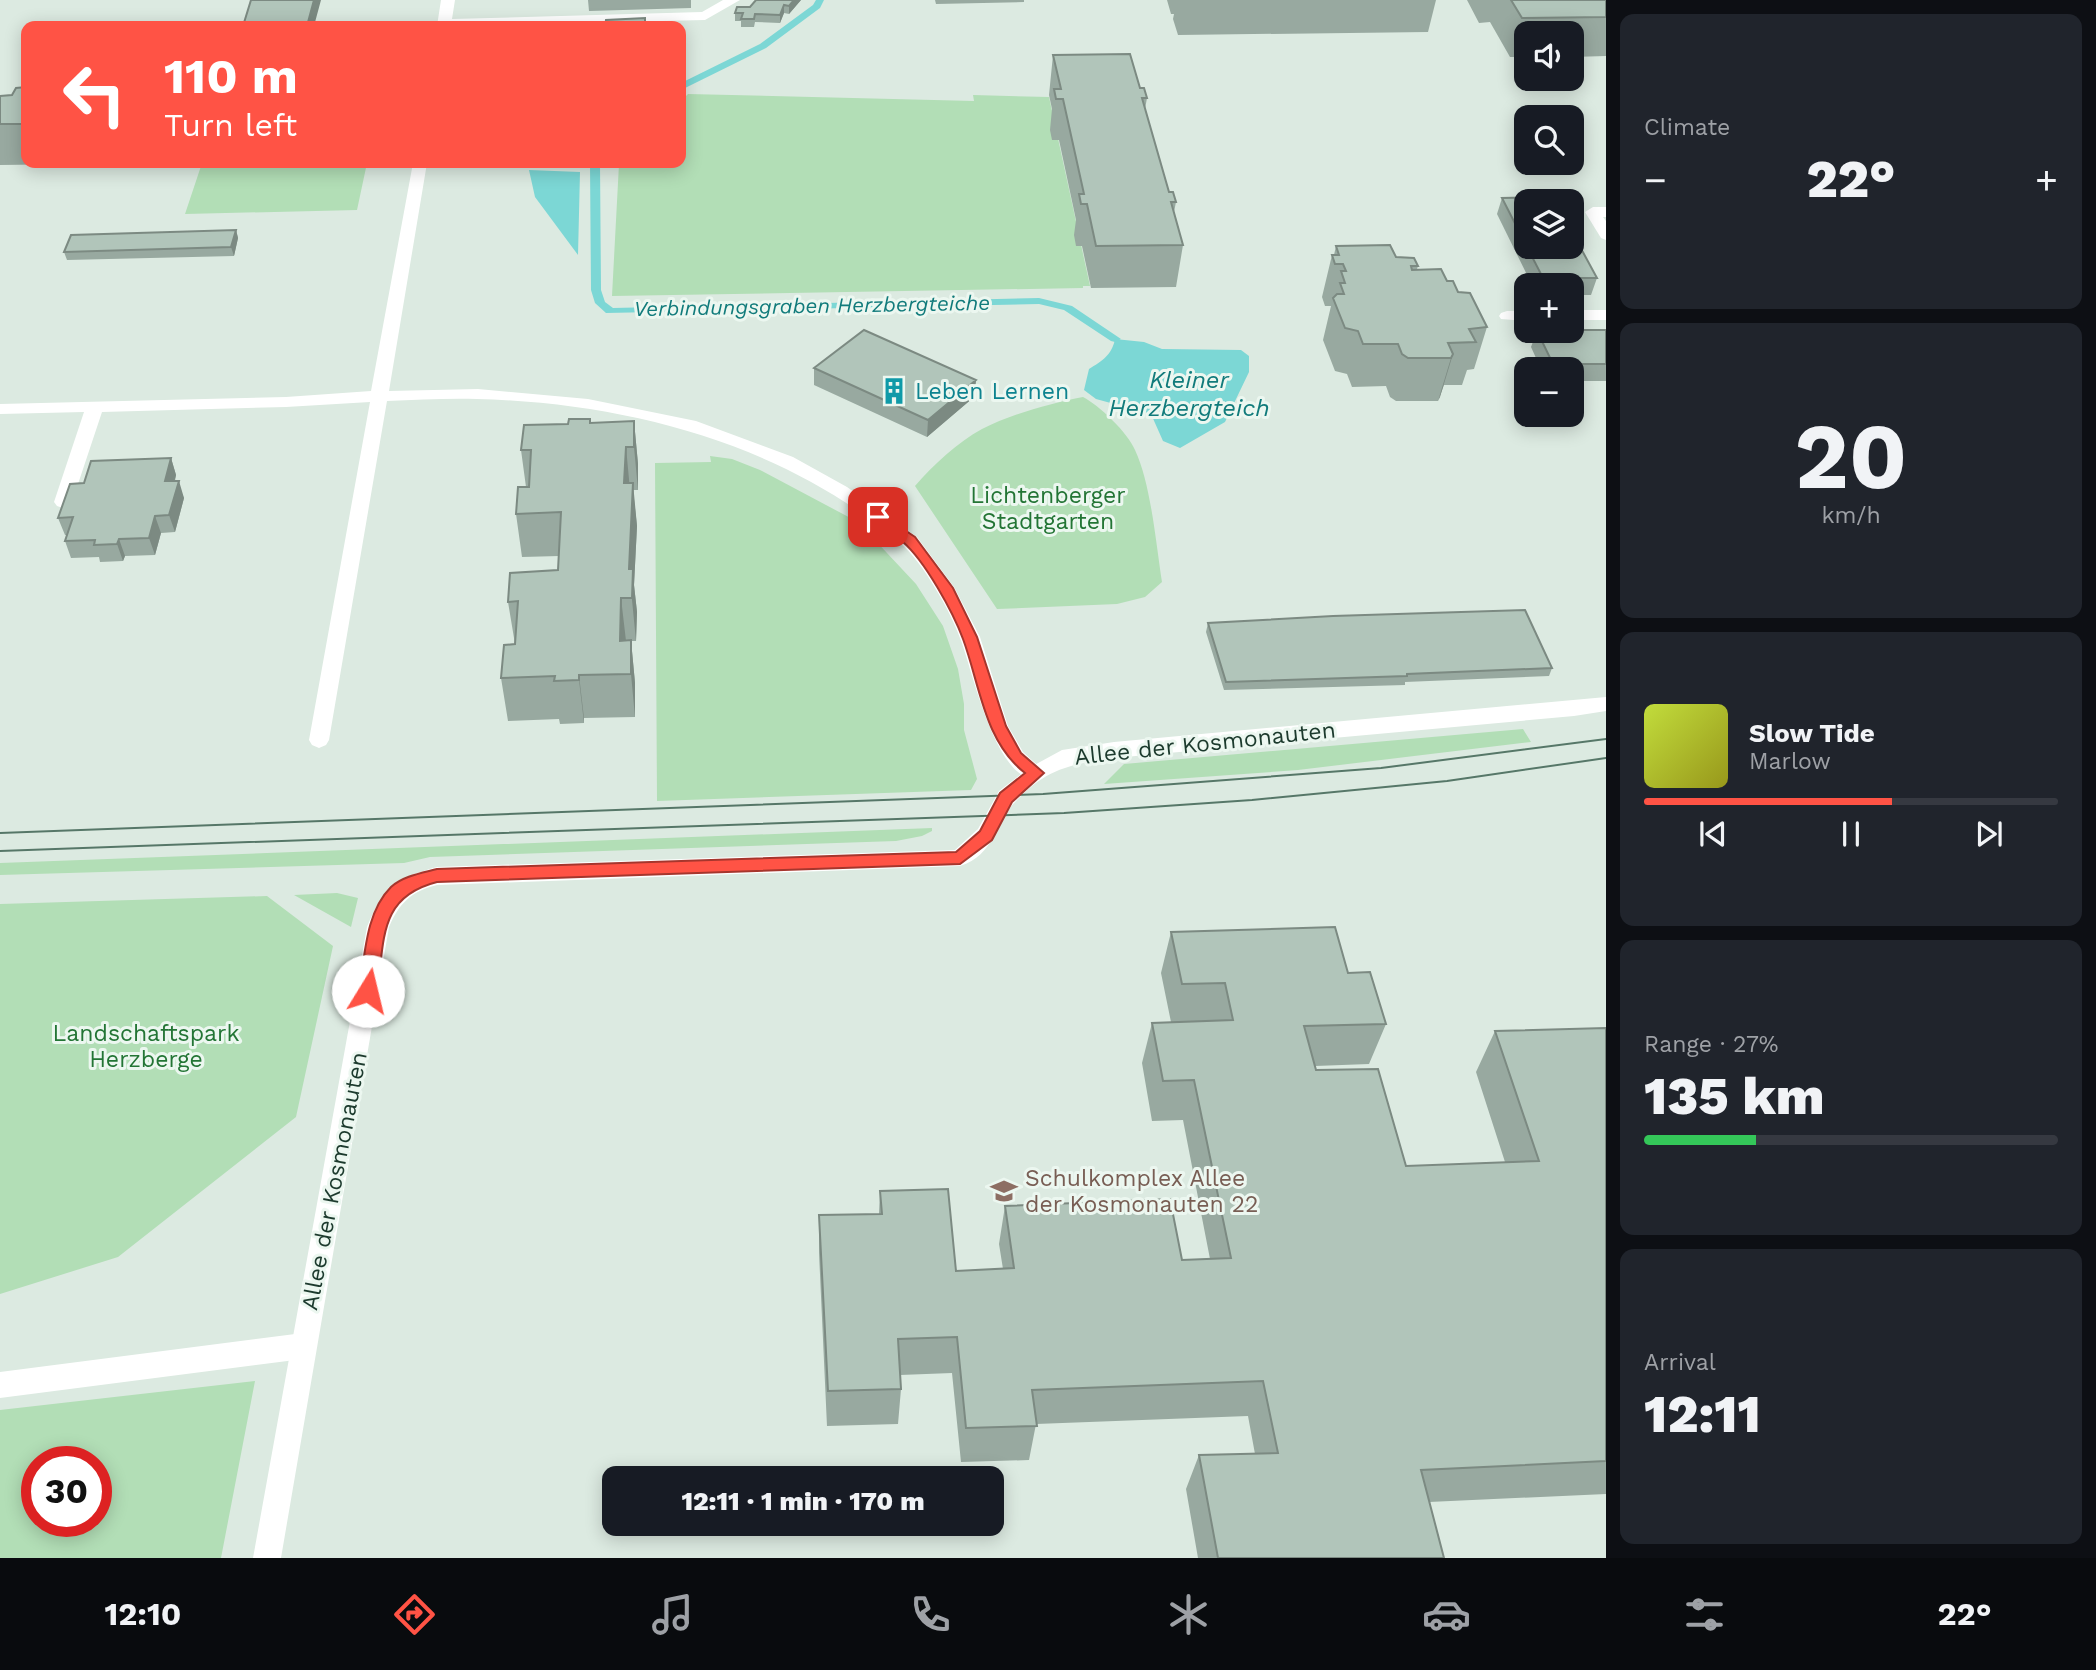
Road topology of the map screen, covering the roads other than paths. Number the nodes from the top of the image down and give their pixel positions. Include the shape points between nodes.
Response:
1 (448, 0) edge
2 (733, 0) edge
3 (445, 21) edge
4 (490, 21) edge
5 (419, 168) edge
6 (1606, 212) edge
7 (1606, 235) edge
8 (1584, 315) edge
9 (1606, 315) edge
10 (1507, 316) dead end
11 (1514, 316) edge
12 (380, 396) junction
13 (95, 406) junction
14 (0, 409) edge
15 (63, 502) edge
16 (1606, 704) edge
17 (318, 740) dead end
18 (1036, 773) junction
19 (303, 1346) junction
20 (0, 1385) edge
21 (267, 1558) edge

1 - 3 street
2 - 4 street via 705,16 558,15
5 - 12 street
6 - 7 street via 1593,212
8 - 9 street
10 - 11 street
12 - 13 street
12 - 17 street
12 - 18 street via 478,394 588,404 696,426 787,461 841,491 910,541 947,592 970,637 998,726 1016,757
13 - 14 street
13 - 15 street
16 - 18 street, Allee der Kosmonauten via 1114,750 1062,758
18 - 19 street, Allee der Kosmonauten via 1006,797 986,835 960,858 437,876 398,890 378,927
19 - 20 street
19 - 21 street, Allee der Kosmonauten

